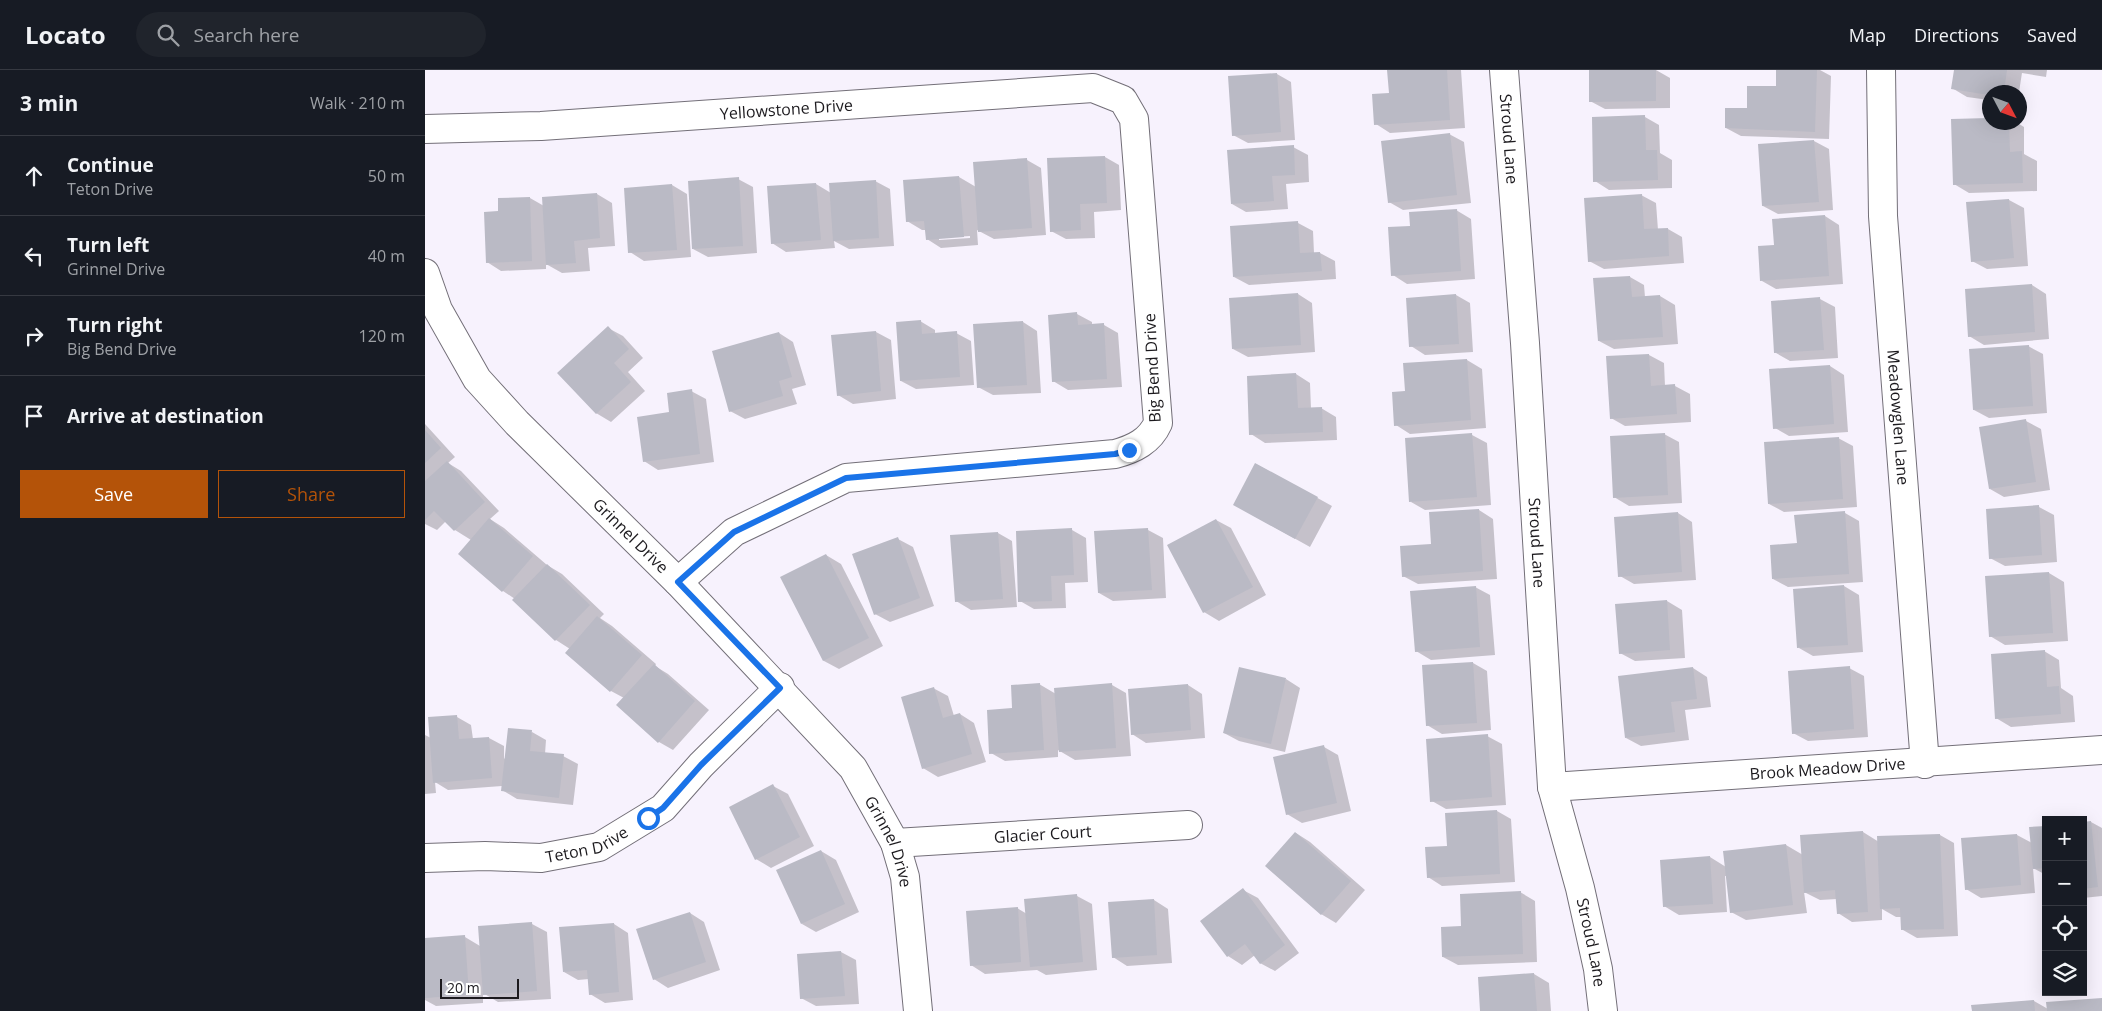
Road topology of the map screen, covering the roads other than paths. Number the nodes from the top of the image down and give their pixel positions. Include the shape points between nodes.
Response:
1 (1504, 70) edge
2 (1881, 70) edge
3 (1134, 120) joint
4 (425, 129) edge
5 (425, 273) edge
6 (678, 582) junction
7 (780, 688) junction
8 (2102, 750) edge
9 (1925, 764) junction
10 (1552, 787) junction
11 (1188, 825) dead end
12 (895, 843) junction
13 (425, 858) edge
14 (918, 1011) edge
15 (1603, 1011) edge

1 - 10 street, Stroud Lane via 1525,343
2 - 9 street, Meadowglen Lane via 1883,216
3 - 4 street, Yellowstone Drive via 1123,100 1093,88 541,126
3 - 6 street, Big Bend Drive via 1158,423 1153,435 1129,450 1115,454 846,478 734,532
5 - 6 street, Grinnel Drive via 438,310 477,379 517,423
6 - 7 street, Grinnel Drive
7 - 12 street, Grinnel Drive via 853,768
7 - 13 street, Teton Drive via 701,765 663,808 599,847 541,858
8 - 9 street, Brook Meadow Drive
9 - 10 street, Brook Meadow Drive
10 - 15 street, Stroud Lane via 1592,942
11 - 12 street, Glacier Court
12 - 14 street, Grinnel Drive via 905,878

